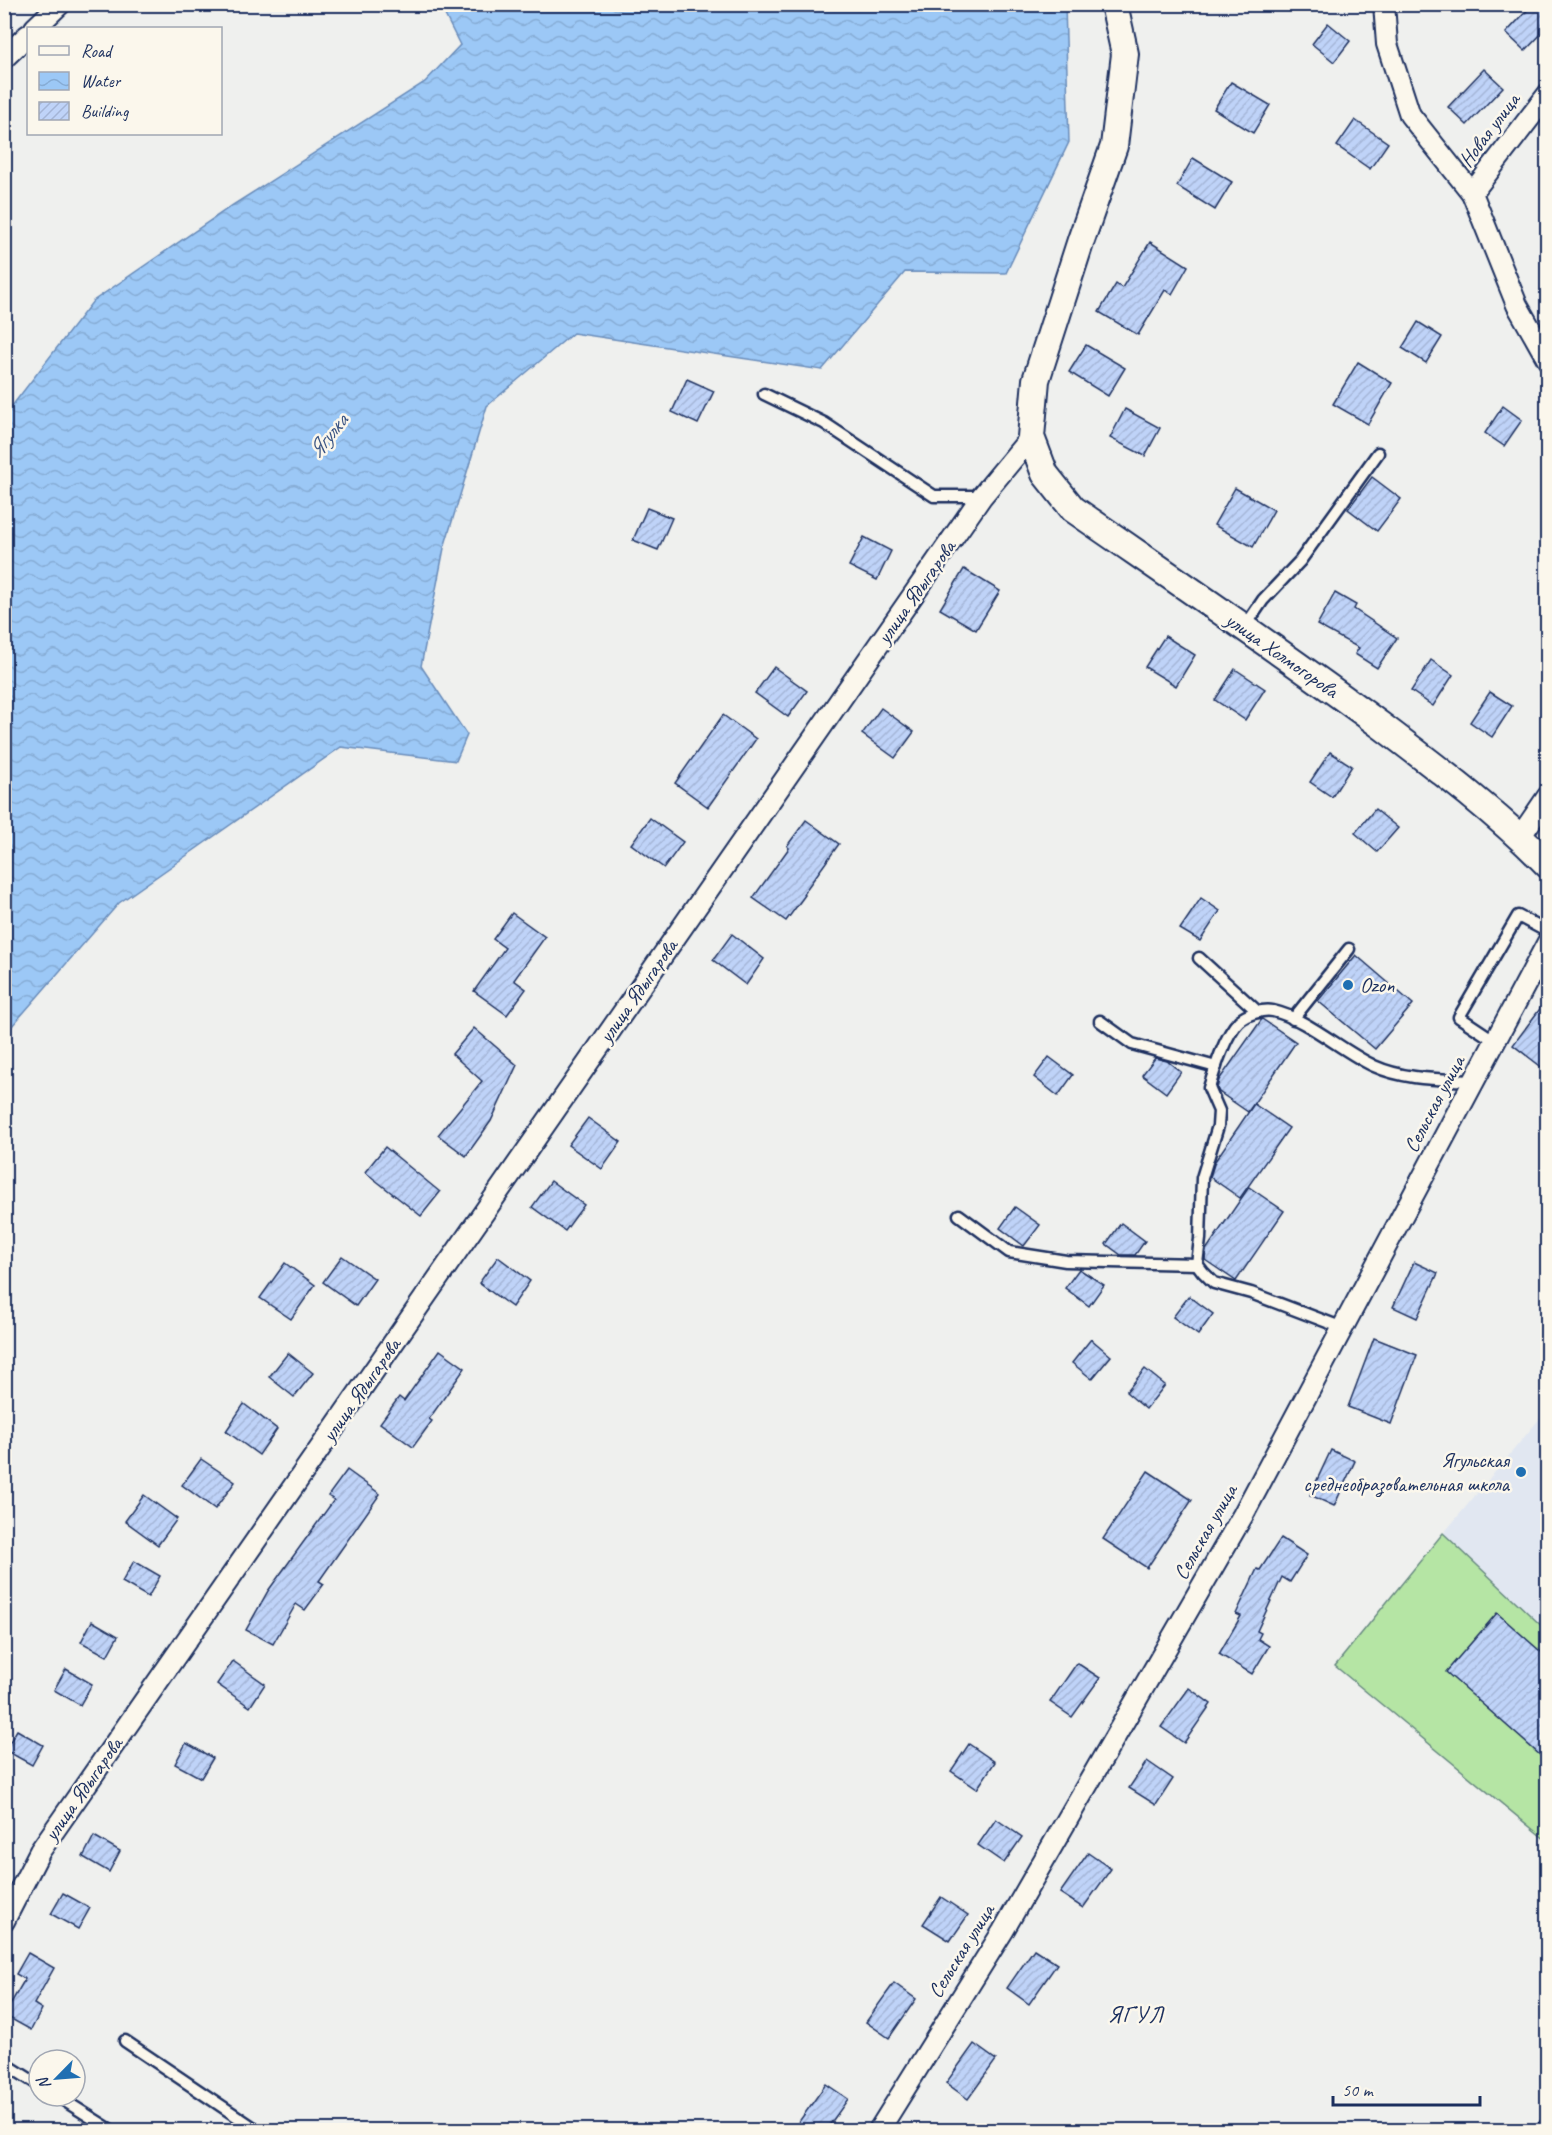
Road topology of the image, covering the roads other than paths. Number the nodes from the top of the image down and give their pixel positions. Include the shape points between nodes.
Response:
1 (60, 4) edge
2 (1114, 4) edge
3 (1384, 4) edge
4 (36, 27) edge
5 (27, 36) edge
6 (6, 54) edge
7 (1548, 94) edge
8 (1472, 193) junction
9 (1548, 360) edge
10 (764, 394) dead end
11 (1031, 437) junction
12 (1378, 453) dead end
13 (982, 496) junction
14 (1244, 628) junction
15 (1548, 796) edge
16 (1520, 837) junction
17 (1548, 865) edge
18 (1548, 932) edge
19 (1548, 942) edge
20 (1349, 949) dead end
21 (1199, 958) dead end
22 (1258, 1012) junction
23 (1293, 1019) junction
24 (1100, 1021) dead end
25 (1495, 1041) junction
26 (1216, 1067) junction
27 (1473, 1081) junction
28 (959, 1215) dead end
29 (1197, 1264) junction
30 (1342, 1328) junction
31 (4, 1921) edge
32 (125, 2041) dead end
33 (4, 2063) edge
34 (27, 2077) edge
35 (76, 2108) edge
36 (111, 2130) edge
37 (257, 2130) edge
38 (879, 2130) edge

1 - 4 street
2 - 11 street via 1125,54 1114,146 1036,380
3 - 8 street via 1387,44 1410,115
5 - 6 street
7 - 8 street, Новая улица
8 - 9 street, Новая улица via 1517,306
10 - 13 lane via 824,423 934,496
11 - 13 street, улица Ядыгарова
11 - 14 street, улица Холмогорова via 1045,474 1073,509
12 - 14 lane via 1300,561 1263,600
13 - 31 street, улица Ядыгарова via 40,1851
14 - 16 street, улица Холмогорова via 1432,764
15 - 16 street
16 - 17 street, улица Холмогорова
18 - 25 lane via 1518,916 1459,1017
19 - 25 street, Сельская улица
20 - 23 lane
21 - 22 lane
22 - 23 lane via 1272,1011
22 - 26 lane via 1241,1019 1232,1030
23 - 27 lane via 1374,1066 1416,1078
24 - 26 lane via 1132,1044
25 - 27 street, Сельская улица
26 - 29 lane via 1209,1088 1219,1118 1203,1178
27 - 30 street, Сельская улица
28 - 29 lane via 1009,1252 1066,1261
29 - 30 lane via 1214,1283
30 - 38 street, Сельская улица via 1238,1525 1003,1931
32 - 37 lane
33 - 34 lane
35 - 36 lane

